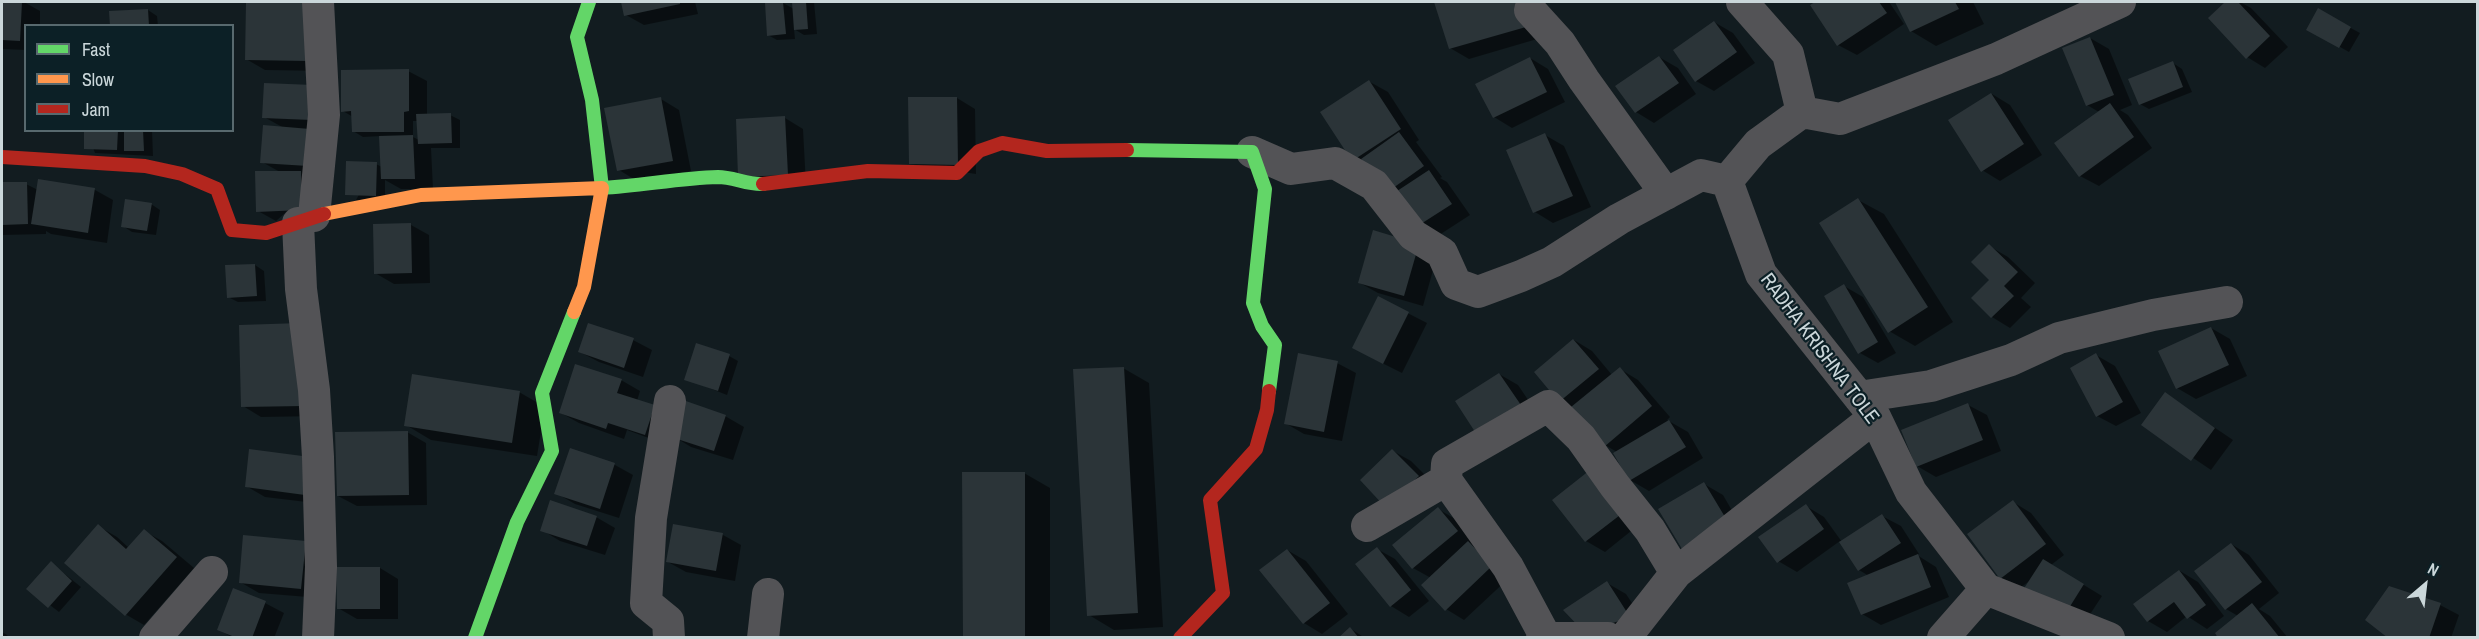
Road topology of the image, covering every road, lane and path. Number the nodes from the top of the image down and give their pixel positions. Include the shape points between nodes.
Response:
1 (318, 2) edge
2 (1742, 2) edge
3 (2120, 2) edge
4 (588, 3) edge
5 (1530, 10) dead end
6 (1802, 112) junction
7 (1252, 153) junction
8 (2, 157) edge
9 (1727, 182) junction
10 (602, 188) junction
11 (1666, 194) junction
12 (306, 220) junction
13 (2227, 302) dead end
14 (670, 401) dead end
15 (1867, 407) junction
16 (1446, 480) junction
17 (1366, 526) dead end
18 (212, 572) dead end
19 (1676, 573) junction
20 (1986, 589) junction
21 (768, 594) dead end
22 (1544, 637) edge
23 (155, 638) edge
24 (318, 638) edge
25 (475, 638) edge
26 (669, 638) edge
27 (763, 638) edge
28 (1180, 638) edge
29 (1608, 638) edge
30 (1625, 638) edge
31 (1942, 638) edge
32 (2109, 638) edge

1 - 12 street via 324,115
2 - 6 street via 1788,54
3 - 6 street via 1996,59 1840,118
4 - 10 street via 577,38 592,100
5 - 11 street via 1560,43
6 - 9 street via 1758,144
7 - 10 street via 1047,151 1002,143 979,151 957,173 868,171 754,185 722,177 684,178
7 - 11 street via 1291,169 1335,163 1374,185 1413,235 1442,253 1456,284 1478,292 1552,262
7 - 28 street via 1264,189 1253,303 1275,345 1267,410 1256,449 1210,500 1223,593
8 - 12 street via 145,166 182,174 217,189 232,231 266,233
9 - 11 street via 1701,175
9 - 15 street, RADHA KRISHNA TOLE via 1761,274
10 - 12 street via 421,195
10 - 25 street via 584,286 542,393 552,451 517,522
12 - 24 street via 301,289 314,390 321,516
13 - 15 street via 2152,315 2059,338 2011,360
14 - 26 street via 651,518 646,603 668,621
15 - 19 street
15 - 20 street, RADHA KRISHNA TOLE via 1911,492
16 - 17 street
16 - 19 street via 1447,464 1548,406 1581,438 1650,530
16 - 22 street via 1508,567
18 - 23 street
19 - 30 street
20 - 31 street
20 - 32 street
21 - 27 street
22 - 29 street

